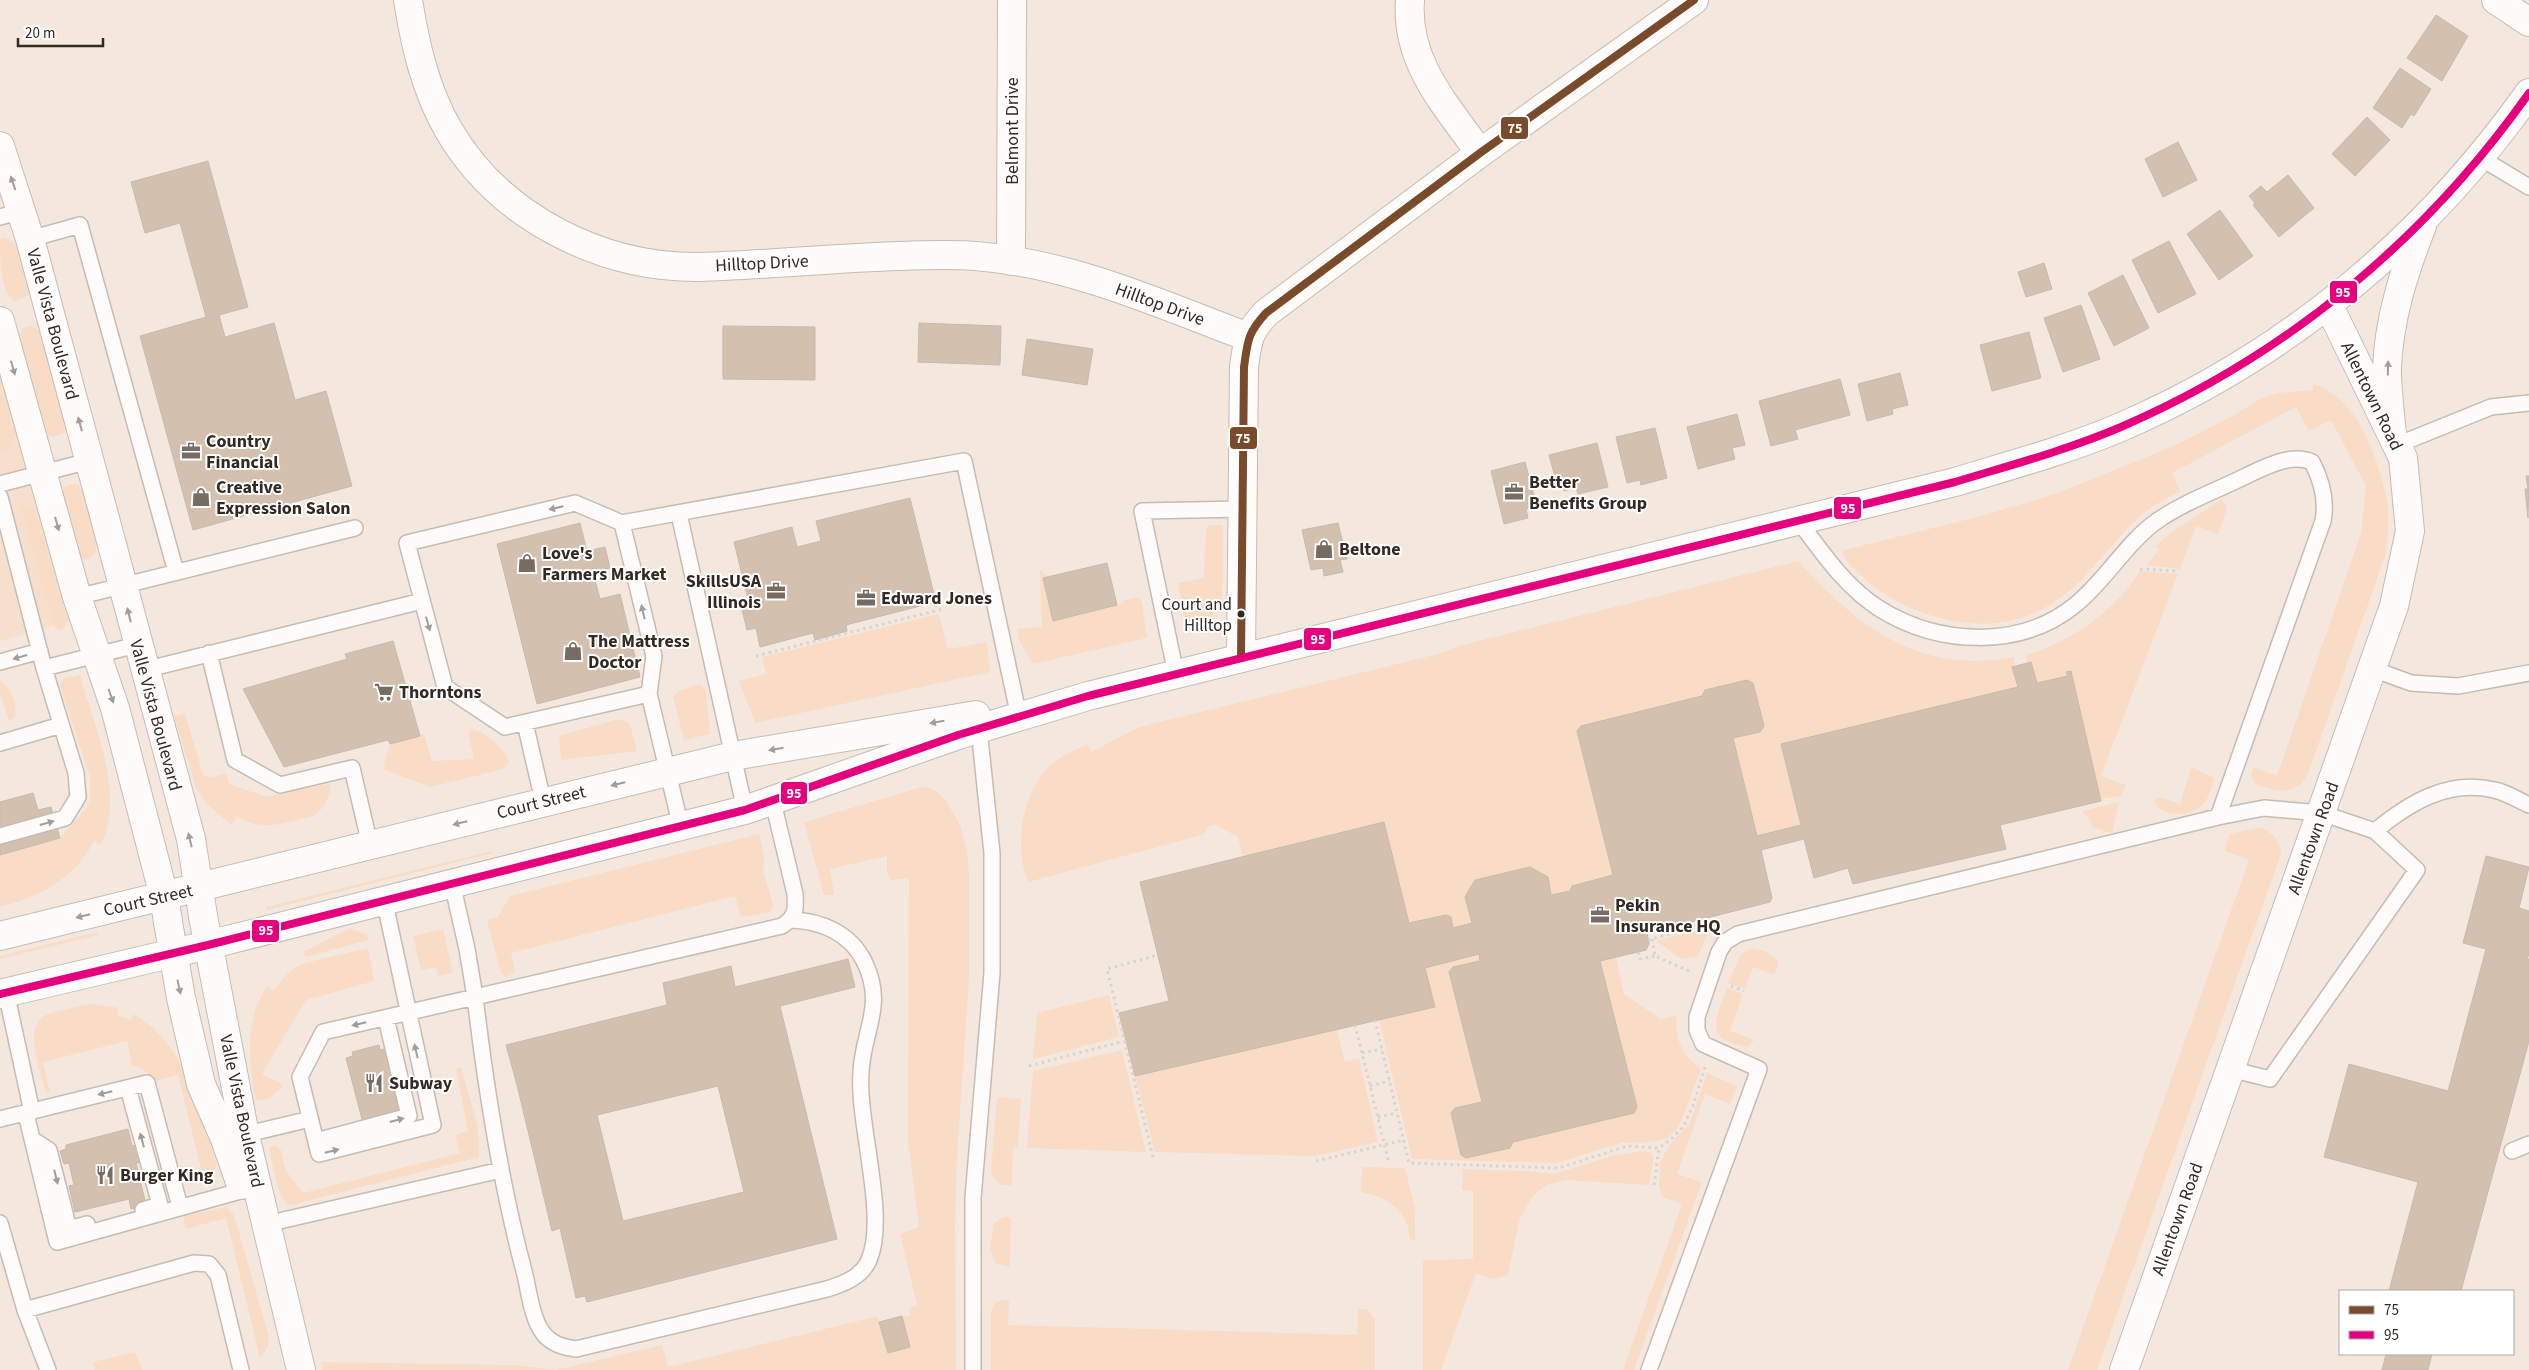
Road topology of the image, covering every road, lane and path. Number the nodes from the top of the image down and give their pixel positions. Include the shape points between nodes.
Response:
1 (408, 0) edge
2 (1012, 0) edge
3 (1410, 0) edge
4 (1694, 0) edge
5 (2496, 0) edge
6 (2529, 22) edge
7 (2529, 93) edge
8 (0, 146) edge
9 (1480, 153) junction
10 (2479, 156) junction
11 (2529, 187) edge
12 (11, 214) edge
13 (2426, 215) junction
14 (30, 240) junction
15 (1011, 261) junction
16 (2329, 306) junction
17 (0, 321) edge
18 (1248, 337) junction
19 (2529, 403) edge
20 (2394, 440) junction
21 (90, 461) junction
22 (43, 473) junction
23 (0, 484) edge
24 (0, 497) edge
25 (1243, 509) junction
26 (679, 514) junction
27 (1798, 520) junction
28 (622, 523) junction
29 (355, 528) dead end
30 (2140, 569) dead end
31 (2179, 571) dead end
32 (176, 572) junction
33 (121, 585) junction
34 (77, 597) junction
35 (422, 601) junction
36 (943, 609) dead end
37 (40, 651) junction
38 (209, 653) junction
39 (96, 656) junction
40 (756, 656) dead end
41 (140, 657) junction
42 (1241, 658) junction
43 (0, 662) edge
44 (44, 668) junction
45 (2372, 669) junction
46 (2529, 673) edge
47 (1176, 674) junction
48 (649, 694) junction
49 (1018, 713) junction
50 (525, 723) junction
51 (61, 725) junction
52 (980, 729) junction
53 (0, 743) edge
54 (733, 756) junction
55 (668, 772) junction
56 (543, 802) junction
57 (773, 802) junction
58 (2529, 805) edge
59 (746, 810) junction
60 (2321, 813) junction
61 (2218, 816) junction
62 (681, 827) junction
63 (2375, 831) junction
64 (0, 836) edge
65 (370, 845) junction
66 (452, 883) junction
67 (199, 888) junction
68 (384, 899) junction
69 (166, 909) junction
70 (792, 920) junction
71 (1716, 922) dead end
72 (0, 936) edge
73 (208, 945) junction
74 (1638, 952) dead end
75 (172, 953) junction
76 (1158, 956) dead end
77 (1655, 956) junction
78 (1696, 974) dead end
79 (1728, 986) dead end
80 (1744, 991) dead end
81 (3, 993) edge
82 (475, 997) junction
83 (407, 1013) junction
84 (386, 1018) junction
85 (1375, 1020) dead end
86 (1355, 1024) dead end
87 (1124, 1041) junction
88 (1382, 1049) junction
89 (1362, 1054) junction
90 (1029, 1066) dead end
91 (1706, 1066) dead end
92 (2230, 1069) junction
93 (1390, 1081) junction
94 (1370, 1086) junction
95 (128, 1088) junction
96 (1397, 1112) junction
97 (29, 1113) junction
98 (1378, 1117) junction
99 (0, 1120) edge
100 (310, 1120) junction
101 (235, 1137) junction
102 (32, 1139) junction
103 (1404, 1140) junction
104 (316, 1141) junction
105 (2529, 1144) edge
106 (1384, 1145) junction
107 (1659, 1148) junction
108 (2512, 1152) dead end
109 (1153, 1157) dead end
110 (1316, 1161) dead end
111 (1389, 1162) dead end
112 (501, 1170) junction
113 (1654, 1185) dead end
114 (250, 1188) junction
115 (180, 1206) junction
116 (0, 1223) edge
117 (262, 1225) junction
118 (25, 1310) junction
119 (48, 1370) edge
120 (241, 1370) edge
121 (300, 1370) edge
122 (973, 1370) edge
123 (1649, 1370) edge
124 (2124, 1370) edge

1 - 15 street, Hilltop Drive via 428,87 460,148 497,190 544,226 565,236 620,257 677,266 949,255
2 - 15 street, Belmont Drive
3 - 9 street via 1410,29 1419,63
4 - 9 street
5 - 6 street
7 - 10 street, Court Street
12 -> 8 street, Valle Vista Boulevard
9 - 18 street via 1266,314
10 - 11 lane
10 - 13 street, Court Street
12 - 14 street, Valle Vista Boulevard
13 - 16 street, Court Street
20 -> 13 street via 2387,369 2393,317 2402,276
21 -> 14 street, Valle Vista Boulevard
14 - 32 lane via 80,225
15 - 18 street, Hilltop Drive via 1105,284
16 - 20 street, Allentown Road
16 - 27 street, Court Street via 2241,366 2120,428 1955,482
17 -> 22 street, Valle Vista Boulevard
18 - 25 street via 1244,367
19 - 20 lane via 2491,407
20 - 45 street, Allentown Road via 2403,458 2410,531 2394,606
21 - 22 lane
21 - 33 street, Valle Vista Boulevard
22 - 23 lane
22 -> 34 street, Valle Vista Boulevard
24 - 37 lane
25 - 42 street
25 - 47 lane via 1142,511
26 - 28 lane
26 - 49 lane via 964,461
26 - 54 lane
27 - 42 street, Court Street
27 - 61 lane via 1834,568 1878,608 1908,624 1937,634 1966,639 1995,637 2052,621 2074,606 2099,584 2143,533 2168,514 2256,471 2295,458 2312,462 2321,479 2323,521
28 -> 35 lane via 575,503 407,543
48 -> 28 lane via 654,656
29 - 32 lane
30 - 31 path
32 - 33 lane
33 - 34 lane
41 -> 33 street, Valle Vista Boulevard
34 - 39 street, Valle Vista Boulevard
35 - 38 lane
35 -> 50 lane via 445,688 505,727
36 - 40 path
37 -> 43 lane
37 - 44 lane
38 - 41 lane
38 - 65 lane via 235,760 280,785 352,768
39 - 41 lane
39 - 44 lane
39 -> 69 street, Valle Vista Boulevard via 115,708
67 -> 41 street, Valle Vista Boulevard via 191,839
42 - 47 street, Court Street
44 - 51 lane
45 - 46 lane via 2411,683 2458,686
45 - 60 street, Allentown Road
47 - 49 street, Court Street
48 - 50 lane
48 - 55 lane
49 - 52 street, Court Street
49 -> 54 street, Court Street
50 - 56 lane
51 - 53 lane
64 -> 51 lane via 65,818 78,798 76,773
52 - 57 street, Court Street
52 - 122 lane via 992,854 992,973 974,1198
54 - 55 street, Court Street
54 - 59 lane
55 -> 56 street, Court Street
55 - 62 lane
56 -> 65 street, Court Street
57 - 59 street, Court Street
57 - 70 lane via 795,894 796,910
58 - 63 lane via 2494,790 2465,788 2431,794 2402,809
59 - 62 street, Court Street
60 - 61 lane via 2264,808
60 - 63 lane
60 - 92 street, Allentown Road
61 - 123 lane via 1738,934 1725,942 1697,1017 1697,1030 1703,1044 1759,1069
62 - 66 street, Court Street
63 - 92 lane via 2417,870 2270,1079
65 - 67 street, Court Street
66 - 68 street, Court Street
66 - 82 lane via 468,949
67 - 69 street, Court Street
67 - 73 street, Valle Vista Boulevard
68 - 73 street, Court Street
68 - 83 lane
69 -> 72 street, Court Street
69 - 75 street, Valle Vista Boulevard
70 - 82 lane via 782,926
70 - 112 lane via 812,921 836,931 864,960 872,985 874,1009 864,1049 861,1081 875,1225 869,1261 859,1273 827,1289 576,1349 563,1347 542,1332 536,1317
71 - 77 path via 1650,939
73 - 75 street, Court Street
73 - 101 street, Valle Vista Boulevard
74 - 77 path via 1640,959
75 - 81 street, Court Street
75 -> 101 street, Valle Vista Boulevard via 202,1084
76 - 87 path via 1107,969
77 - 78 path
79 - 80 path
81 - 97 lane
82 - 83 lane
82 - 112 lane
83 - 84 lane
104 -> 83 lane via 319,1154 433,1125
84 -> 100 lane via 323,1032 300,1078
104 -> 84 lane via 409,1116
85 - 88 path
86 - 89 path
87 - 90 path
87 - 109 path
88 - 89 path
88 - 93 path
89 - 94 path
91 - 107 path via 1683,1127
92 - 124 street, Allentown Road
93 - 94 path
93 - 96 path
94 - 98 path
95 -> 97 lane
102 -> 95 lane via 49,1150 69,1229 160,1206
95 - 115 lane via 147,1083
96 - 98 path
96 - 103 path
97 - 99 lane
97 - 102 lane
98 - 106 path
100 - 101 lane
100 - 104 lane
101 - 114 street, Valle Vista Boulevard
102 - 115 lane via 57,1242
103 - 106 path
103 - 107 path via 1409,1163 1546,1168 1559,1168 1628,1146
105 - 108 lane
106 - 110 path
106 - 111 path
107 - 113 path
112 - 117 lane
114 - 115 lane
114 - 117 street, Valle Vista Boulevard
116 - 118 lane
117 - 121 street, Valle Vista Boulevard
118 - 119 lane
118 - 120 lane via 194,1263 209,1264 218,1275

